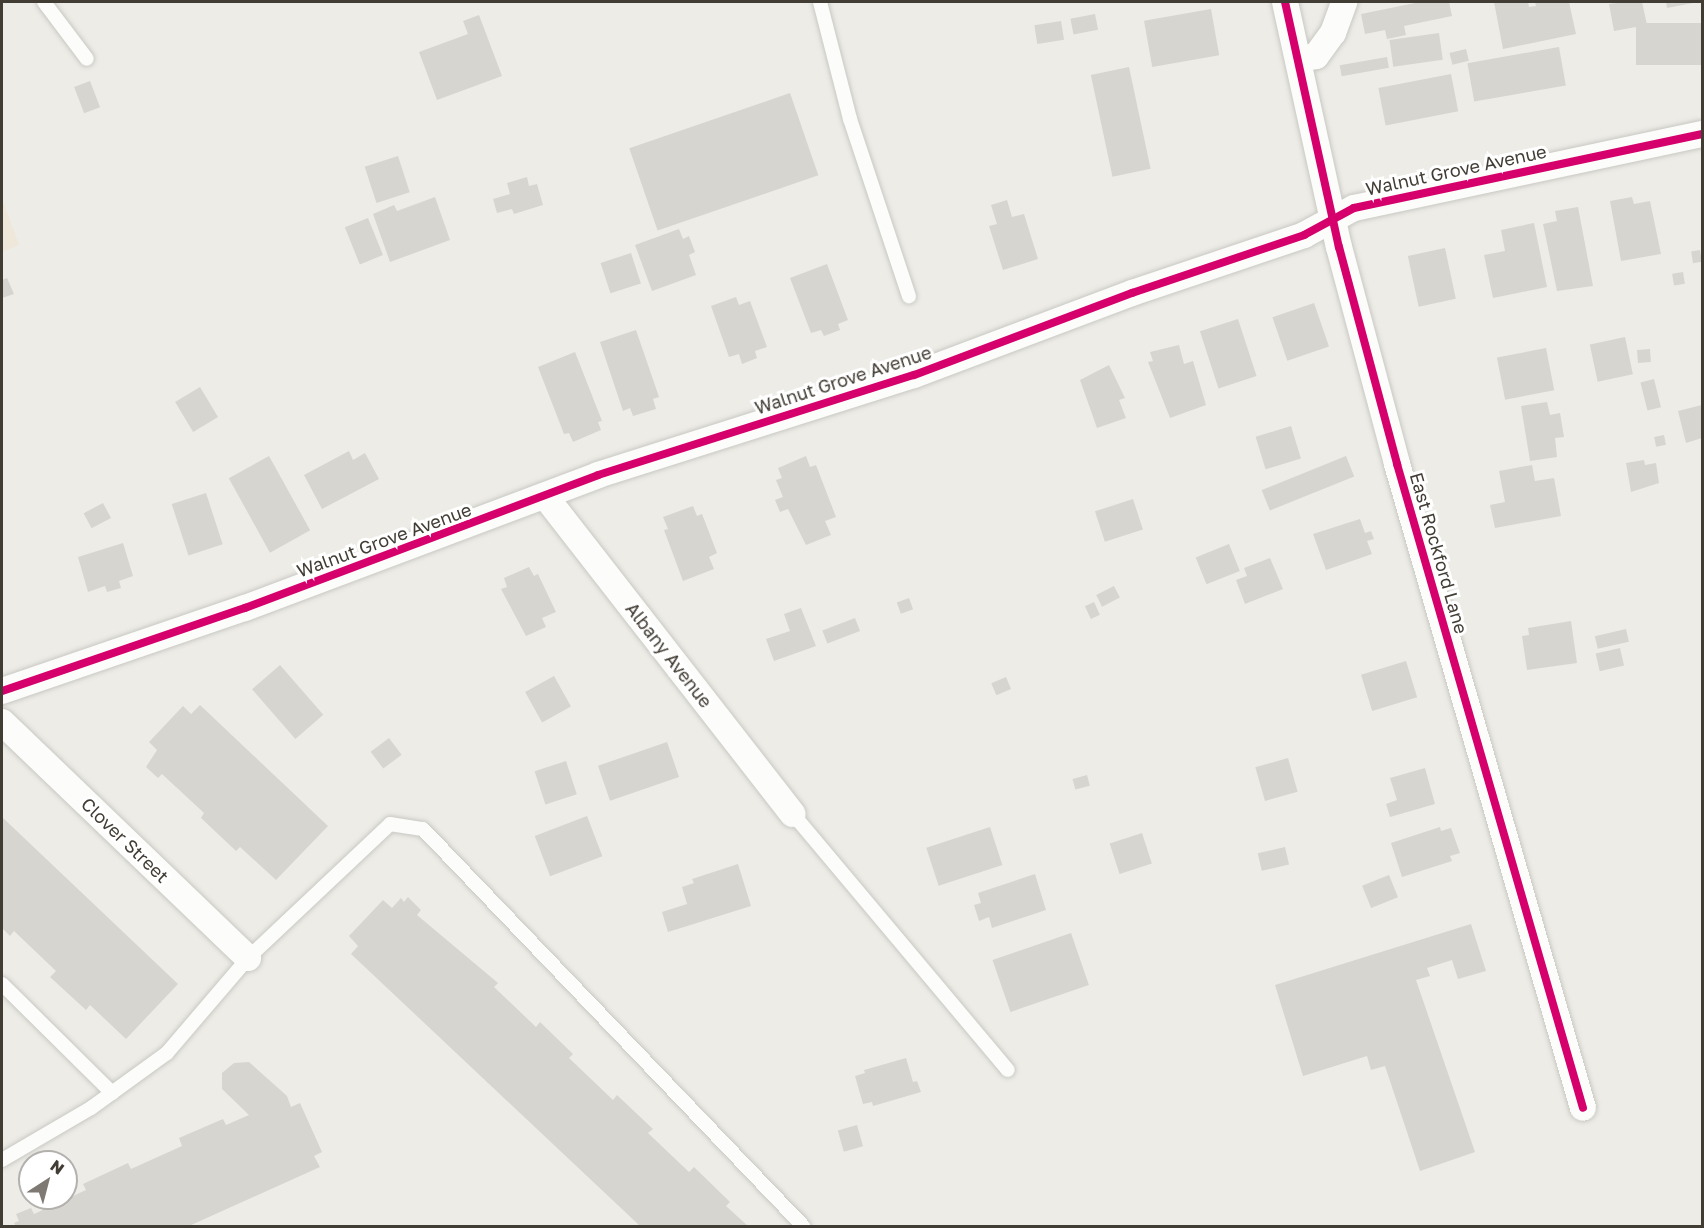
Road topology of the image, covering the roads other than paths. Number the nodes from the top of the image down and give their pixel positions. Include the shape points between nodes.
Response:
1 (44, 2) edge
2 (820, 2) edge
3 (1286, 2) edge
4 (1344, 2) edge
5 (87, 59) dead end
6 (1298, 59) junction
7 (1702, 134) edge
8 (1334, 219) junction
9 (909, 296) dead end
10 (545, 496) junction
11 (2, 691) edge
12 (2, 722) edge
13 (793, 814) joint
14 (248, 958) junction
15 (2, 984) edge
16 (1008, 1070) dead end
17 (112, 1093) junction
18 (1583, 1108) dead end
19 (2, 1160) edge
20 (803, 1227) edge

1 - 5 lane
2 - 9 lane via 850,119
3 - 6 street, East Rockford Lane
4 - 6 street via 1333,33 1316,56
6 - 8 street, East Rockford Lane
7 - 8 street, Walnut Grove Avenue via 1354,208
8 - 10 street, Walnut Grove Avenue via 1304,235 1132,293 914,375 729,432
8 - 18 street, East Rockford Lane via 1396,464
10 - 11 street, Walnut Grove Avenue via 244,608
10 - 13 street, Albany Avenue
12 - 14 street, Clover Street
13 - 16 lane
14 - 17 lane via 167,1053
14 - 20 lane via 390,824 423,830
15 - 17 lane
17 - 19 lane

